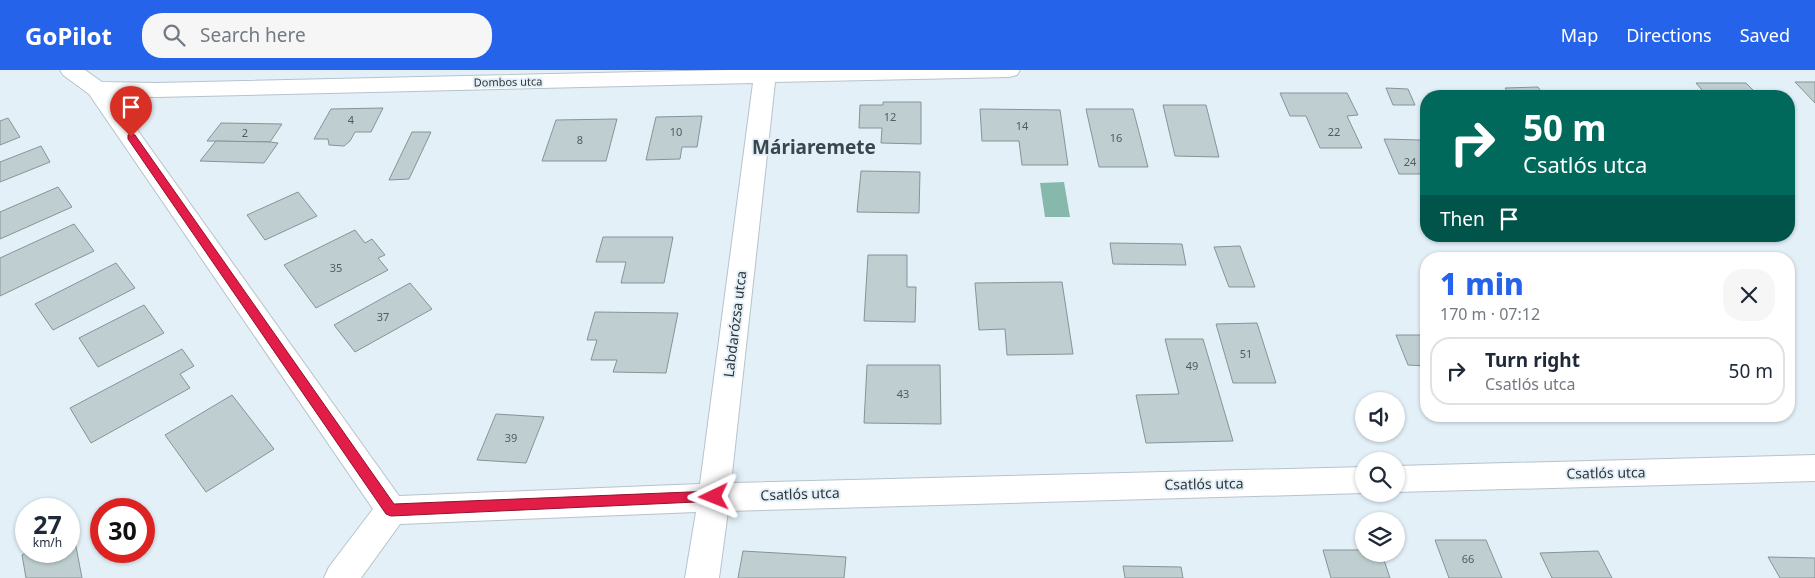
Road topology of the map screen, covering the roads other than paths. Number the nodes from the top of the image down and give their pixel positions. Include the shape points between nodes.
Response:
1 (71, 70) edge
2 (1009, 70) edge
3 (765, 73) edge
4 (97, 89) junction
5 (1815, 468) edge
6 (1405, 479) edge
7 (1355, 480) edge
8 (714, 497) junction
9 (391, 510) junction
10 (341, 578) edge
11 (702, 578) edge

1 - 4 street
2 - 3 street, Dombos utca
3 - 4 street, Dombos utca
3 - 8 street, Labdarózsa utca
4 - 9 street
5 - 6 street, Csatlós utca
7 - 8 street, Csatlós utca
8 - 9 street, Csatlós utca
8 - 11 street, Labdarózsa utca
9 - 10 street

